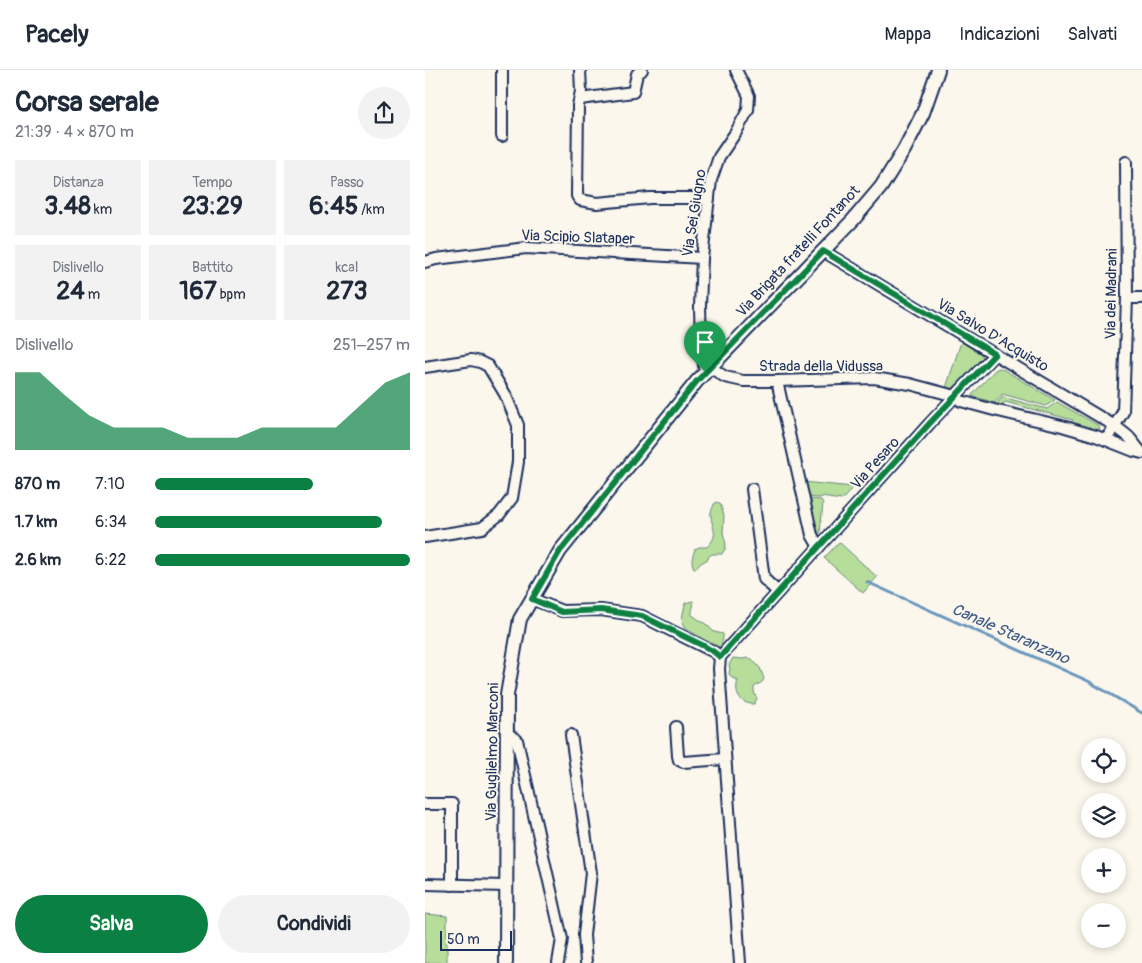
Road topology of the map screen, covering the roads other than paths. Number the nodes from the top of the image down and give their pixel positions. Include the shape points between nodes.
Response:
1 (502, 70) edge
2 (579, 70) edge
3 (642, 70) edge
4 (736, 70) edge
5 (938, 70) edge
6 (580, 98) junction
7 (502, 136) dead end
8 (1126, 162) dead end
9 (709, 198) junction
10 (823, 251) junction
11 (702, 258) junction
12 (425, 262) edge
13 (1127, 298) junction
14 (1142, 298) edge
15 (995, 354) junction
16 (425, 367) edge
17 (707, 370) junction
18 (777, 381) junction
19 (955, 396) junction
20 (1115, 426) junction
21 (1106, 440) junction
22 (1141, 452) edge
23 (752, 489) dead end
24 (425, 537) edge
25 (819, 547) junction
26 (778, 592) junction
27 (532, 599) junction
28 (720, 657) junction
29 (676, 727) dead end
30 (508, 734) junction
31 (571, 735) dead end
32 (725, 760) junction
33 (425, 804) edge
34 (425, 884) edge
35 (452, 885) junction
36 (506, 886) junction
37 (506, 963) edge
38 (560, 963) edge
39 (585, 963) edge
40 (740, 963) edge

1 - 7 street
2 - 6 street
3 - 6 street via 637,74 633,92
4 - 9 street, Via Sei Giugno via 749,96 748,110 719,157
5 - 10 street, Via Brigata fratelli Fontanot via 923,113 886,180
6 - 9 street via 577,196 580,200 597,203 650,198
8 - 13 street, Via dei Madrani
9 - 11 street, Via Sei Giugno
10 - 15 street, Via Salvo D'Acquisto
10 - 17 street, Via Brigata fratelli Fontanot
11 - 12 street, Via Scipio Slataper via 526,248
11 - 17 street, Via Sei Giugno via 701,345
13 - 14 street
13 - 20 street, Via dei Madrani via 1123,412
15 - 19 street, Via Pesaro
15 - 20 street, Via Salvo D'Acquisto
16 - 24 street via 471,360 488,366 518,425 518,462 512,498 499,515 482,528
17 - 18 street, Strada della Vidussa via 743,381
17 - 27 street, Via Guglielmo Marconi via 560,551
18 - 19 street, Strada della Vidussa via 874,378
18 - 25 street via 809,524
19 - 21 street, Strada della Vidussa via 994,410 1071,428
19 - 25 street, Via Pesaro
20 - 21 street
20 - 22 street, Via Salvo D'Acquisto via 1129,436
21 - 22 street, Strada della Vidussa
23 - 26 street via 765,579
25 - 26 street, Via Pesaro
26 - 28 street, Via Pesaro
27 - 28 street via 562,612 601,610 642,616
27 - 30 street, Via Guglielmo Marconi via 520,619 507,694
28 - 32 street
29 - 32 street via 679,760
30 - 36 street, Via Guglielmo Marconi
30 - 38 street via 517,740 562,939
31 - 39 street via 591,872 584,935
32 - 40 street
33 - 35 street via 452,804
34 - 35 street
35 - 36 street
36 - 37 street, Via Guglielmo Marconi

